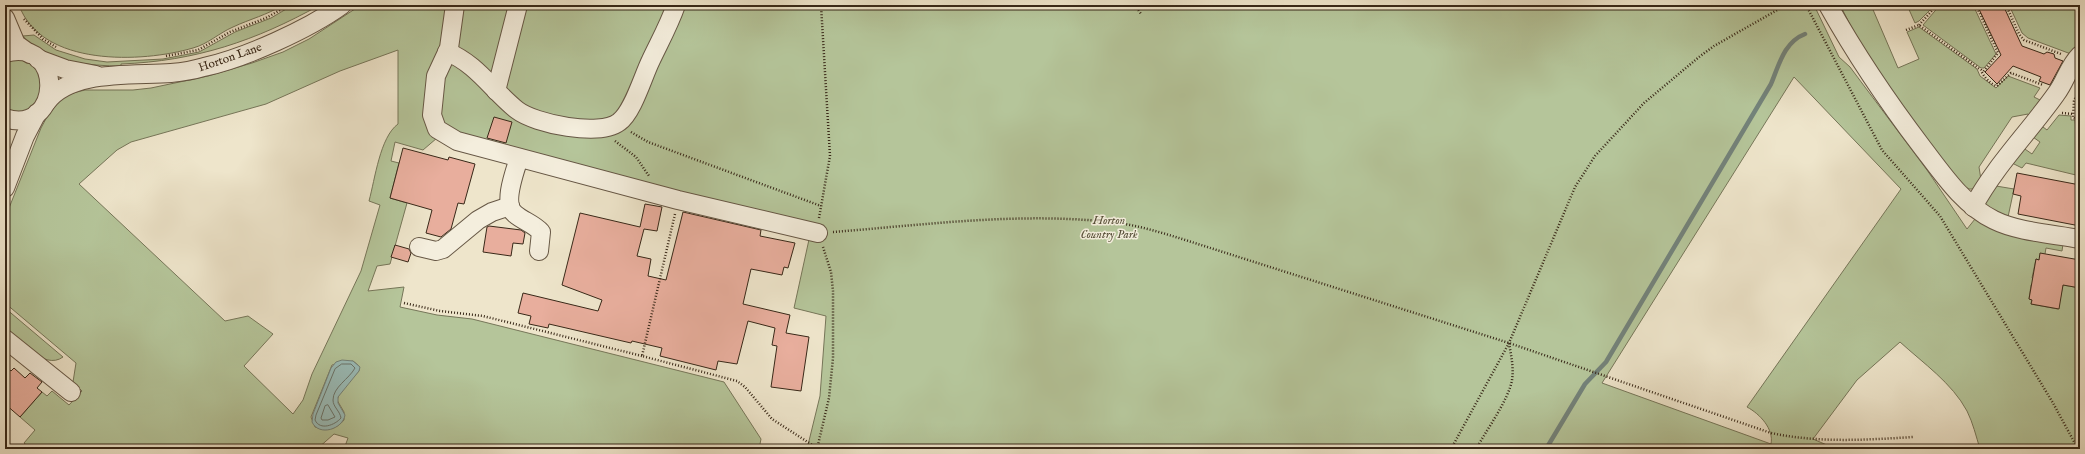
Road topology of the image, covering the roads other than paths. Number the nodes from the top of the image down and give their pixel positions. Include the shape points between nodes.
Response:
1 (342, 5) edge
2 (455, 5) edge
3 (518, 5) edge
4 (676, 5) edge
5 (1828, 5) edge
6 (13, 16) edge
7 (447, 52) junction
8 (5, 53) edge
9 (34, 56) junction
10 (2077, 58) edge
11 (109, 76) junction
12 (496, 91) junction
13 (41, 108) junction
14 (5, 118) edge
15 (5, 126) edge
16 (519, 158) junction
17 (13, 167) junction
18 (5, 188) edge
19 (510, 206) junction
20 (1973, 207) junction
21 (818, 233) road end
22 (2080, 239) edge
23 (419, 247) dead end
24 (539, 251) dead end
25 (5, 339) edge
26 (70, 392) dead end

1 - 11 street, Horton Lane via 305,28 212,65 172,73
2 - 7 street
3 - 12 street
4 - 12 street via 669,26 620,122 592,128 538,121 523,114
5 - 20 street via 1885,98 1949,182
6 - 9 street via 16,44
7 - 12 street via 464,60
7 - 16 street via 436,76 432,115 435,126 441,133 457,141
8 - 9 street via 18,51
9 - 11 street, Horton Lane via 71,71
9 - 13 street via 46,69 50,81 50,93
10 - 20 street via 2058,91 1988,181
11 - 13 street, Horton Lane via 68,86 53,94
13 - 14 street via 23,119
13 - 17 street via 25,136
15 - 17 street via 16,147
16 - 19 street via 511,185
16 - 21 street via 678,200
17 - 18 street
19 - 23 street via 478,220 443,249 436,251
19 - 24 street via 514,213 540,232
20 - 22 street via 2003,224
25 - 26 street

